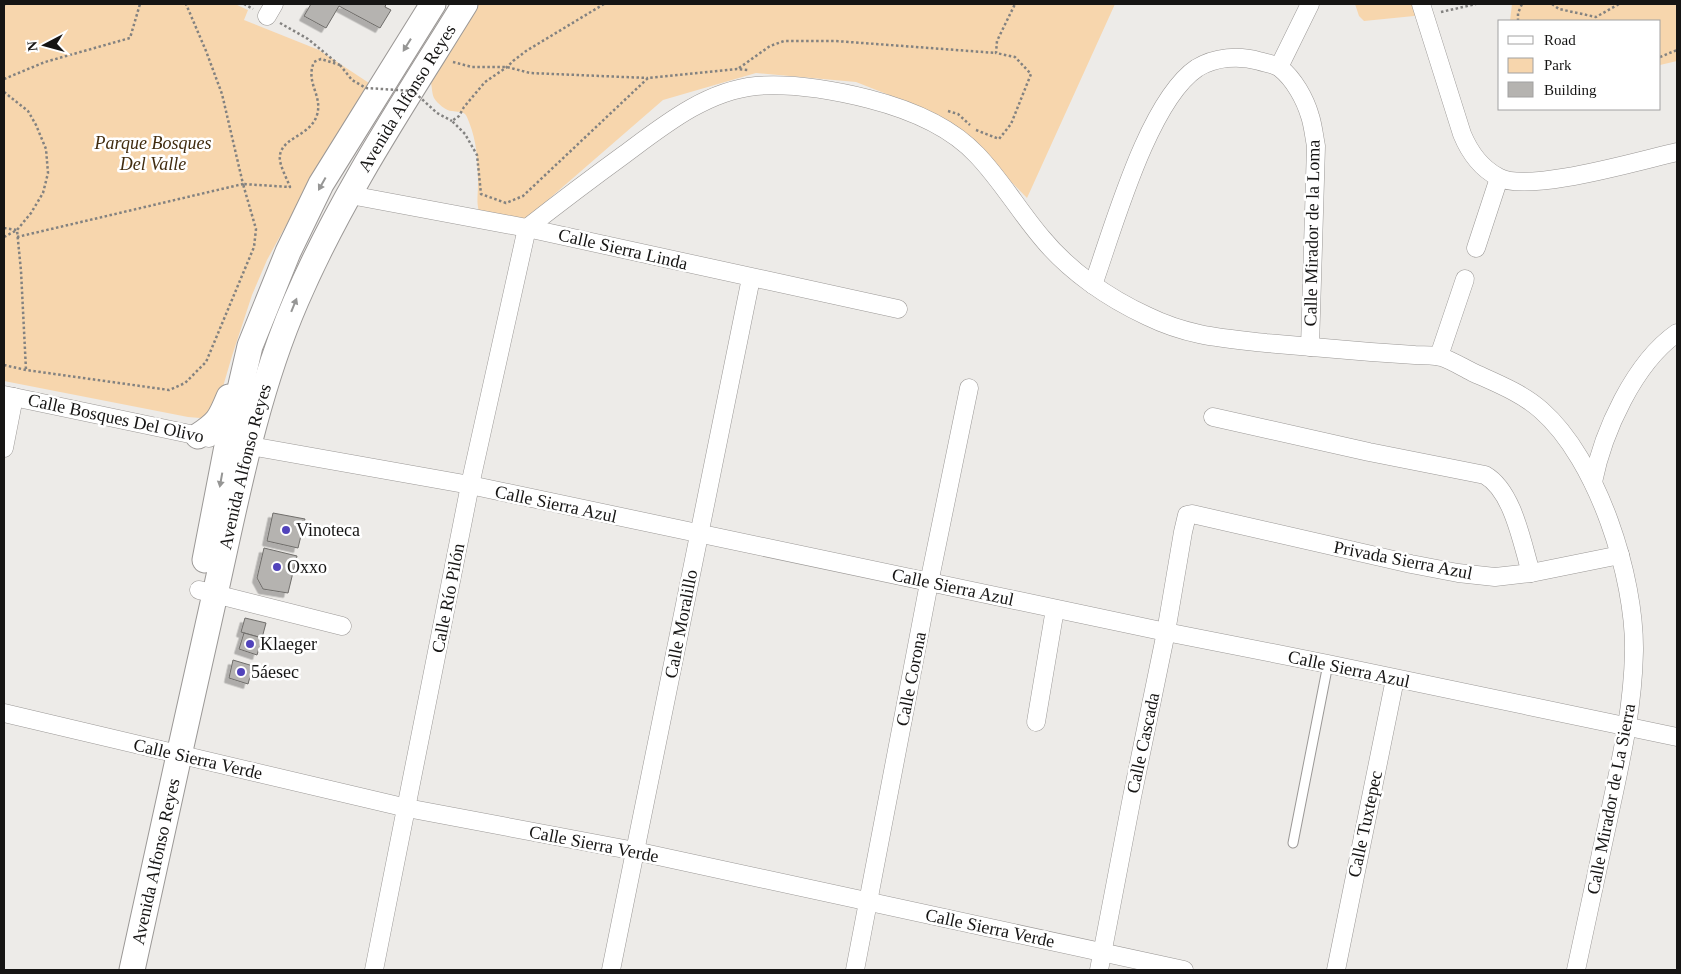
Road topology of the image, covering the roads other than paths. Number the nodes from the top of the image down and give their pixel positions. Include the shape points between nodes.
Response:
1 (433, 4) edge
2 (465, 4) edge
3 (1310, 4) edge
4 (1421, 4) edge
5 (1280, 67) junction
6 (1677, 152) edge
7 (1499, 178) junction
8 (349, 193) junction
9 (527, 228) junction
10 (1476, 248) dead end
11 (750, 278) junction
12 (1465, 279) dead end
13 (1093, 285) junction
14 (898, 309) dead end
15 (1677, 333) edge
16 (250, 346) junction
17 (1310, 347) junction
18 (1440, 356) junction
19 (968, 388) dead end
20 (9, 396) edge
21 (1213, 417) dead end
22 (198, 436) junction
23 (238, 443) junction
24 (4, 448) edge
25 (1593, 482) junction
26 (470, 485) junction
27 (1187, 515) joint
28 (699, 534) junction
29 (1620, 555) junction
30 (1531, 573) junction
31 (929, 583) junction
32 (207, 592) junction
33 (1055, 609) junction
34 (342, 626) dead end
35 (1166, 632) junction
36 (1328, 664) junction
37 (1395, 679) junction
38 (4, 713) edge
39 (1036, 722) dead end
40 (1628, 726) junction
41 (1677, 737) edge
42 (172, 753) junction
43 (407, 808) junction
44 (1293, 843) dead end
45 (635, 851) junction
46 (868, 902) junction
47 (1103, 952) junction
48 (378, 969) edge
49 (118, 970) edge
50 (132, 970) edge
51 (611, 970) edge
52 (855, 970) edge
53 (1099, 970) edge
54 (1184, 970) edge
55 (1336, 970) edge
56 (1576, 970) edge

1 -> 16 main road, Avenida Alfonso Reyes via 321,184 288,252
2 - 8 main road, Avenida Alfonso Reyes
3 - 5 street
4 - 7 street via 1467,146
5 - 13 street via 1251,58 1217,59 1197,68 1178,85 1162,109 1136,163
5 - 17 street, Calle Mirador de la Loma via 1297,88 1311,116 1316,146
6 - 7 street via 1545,182
7 - 10 street
8 - 9 street, Calle Sierra Linda
23 -> 8 main road, Avenida Alfonso Reyes via 295,302
9 - 11 street, Calle Sierra Linda
9 - 13 street via 651,134 703,103 731,91 754,86 792,86 882,103 948,130 994,173 1044,241
9 - 26 street, Calle Río Pilón
11 - 14 street, Calle Sierra Linda
11 - 28 street, Calle Moralillo
12 - 18 street
13 - 17 street via 1143,315 1178,330
15 - 25 street via 1652,358 1620,404 1607,431
16 - 22 main road via 218,421
16 - 23 main road, Avenida Alfonso Reyes
17 - 18 street
18 - 25 street, Calle Mirador de La Sierra via 1526,399 1542,411 1556,425
19 - 31 street, Calle Corona
20 - 22 street, Calle Bosques Del Olivo
20 - 24 street
21 - 30 street via 1485,475 1492,479 1507,500
22 - 23 street, Calle Bosques Del Olivo
23 - 26 street, Calle Sierra Azul
23 - 32 main road, Avenida Alfonso Reyes
25 - 29 street, Calle Mirador de La Sierra
26 - 28 street, Calle Sierra Azul
26 - 43 street, Calle Río Pilón
27 - 30 street, Privada Sierra Azul via 1458,573 1494,577
27 - 35 street, Calle Cascada
28 - 31 street, Calle Sierra Azul
28 - 45 street, Calle Moralillo
29 - 30 street, Privada Sierra Azul
29 - 40 street, Calle Mirador de La Sierra via 1634,646
31 - 33 street, Calle Sierra Azul
31 - 46 street, Calle Corona
32 - 34 street
32 - 42 main road, Avenida Alfonso Reyes
33 - 35 street, Calle Sierra Azul
33 - 39 street
35 - 36 street, Calle Sierra Azul
35 - 47 street, Calle Cascada
36 - 37 street, Calle Sierra Azul
36 - 44 lane
37 - 40 street, Calle Sierra Azul
37 - 55 street, Calle Tuxtepec
38 - 42 street, Calle Sierra Verde
40 - 41 street, Calle Sierra Azul
40 - 56 street, Calle Mirador de La Sierra
42 - 43 street, Calle Sierra Verde
42 - 49 main road, Avenida Alfonso Reyes via 146,842
42 - 50 main road, Avenida Alfonso Reyes
43 - 45 street, Calle Sierra Verde
43 - 48 street, Calle Río Pilón
45 - 46 street, Calle Sierra Verde
45 - 51 street, Calle Moralillo
46 - 47 street, Calle Sierra Verde
46 - 52 street, Calle Corona
47 - 53 street, Calle Cascada
47 - 54 street, Calle Sierra Verde

